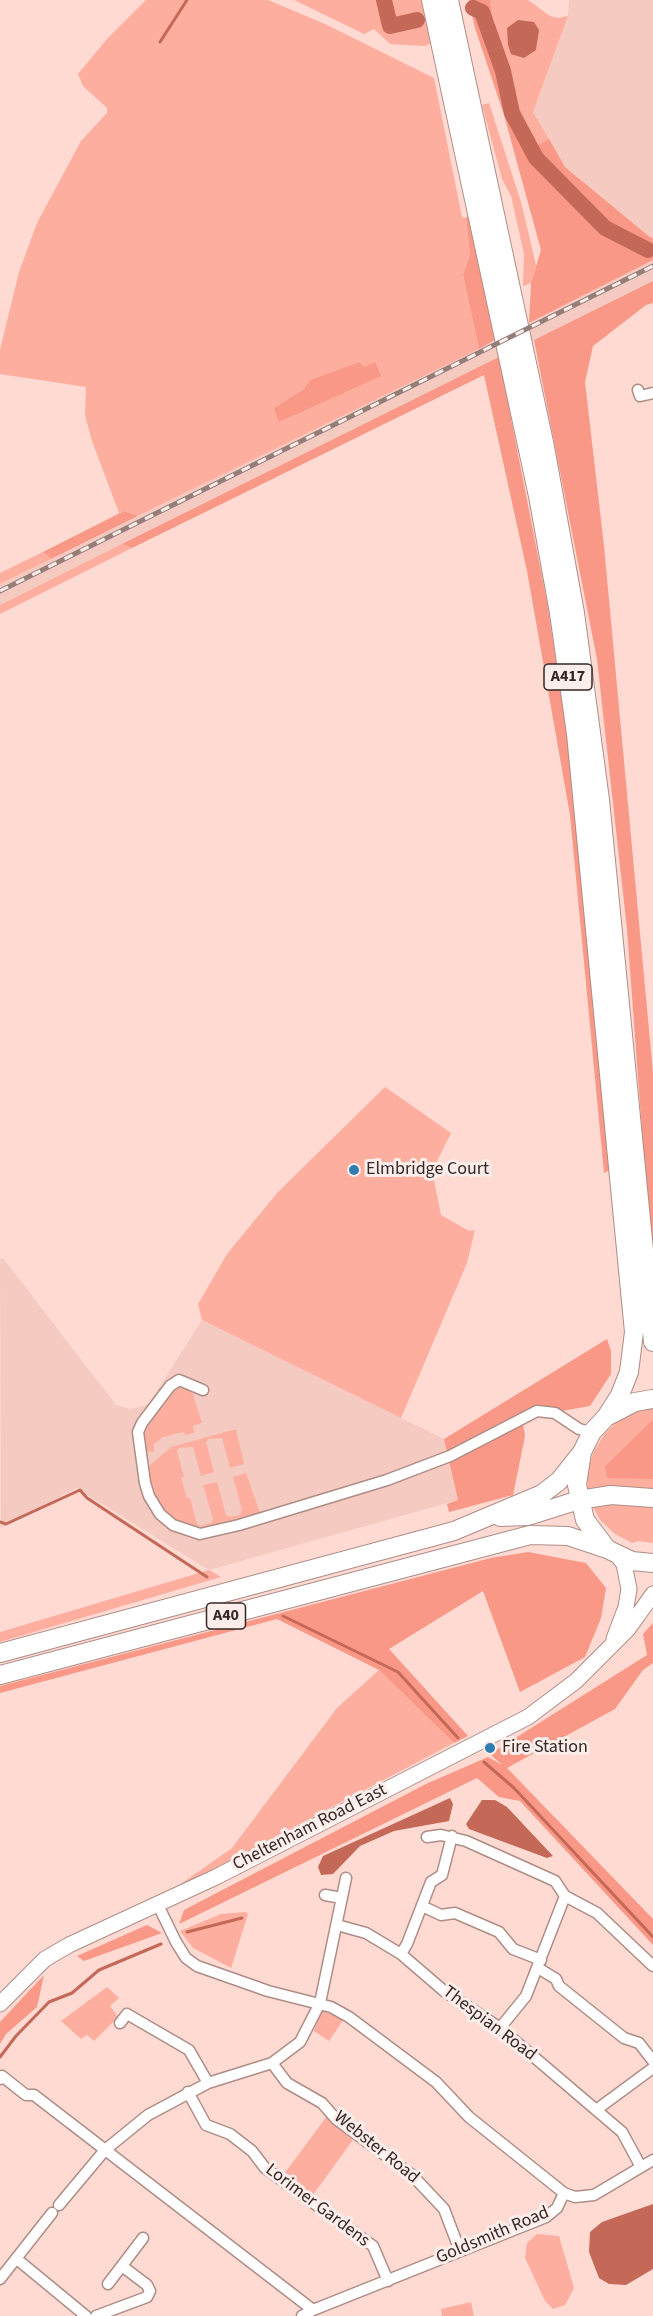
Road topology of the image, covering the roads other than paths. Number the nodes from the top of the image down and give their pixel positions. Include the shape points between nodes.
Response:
1 (431, 0) edge
2 (449, 0) edge
3 (653, 393) edge
4 (641, 397) dead end
5 (653, 1342) edge
6 (203, 1390) dead end
7 (653, 1399) edge
8 (606, 1417) junction
9 (592, 1432) junction
10 (582, 1452) junction
11 (653, 1498) edge
12 (579, 1500) junction
13 (486, 1518) junction
14 (612, 1552) junction
15 (653, 1563) edge
16 (653, 1594) edge
17 (613, 1642) junction
18 (0, 1653) edge
19 (0, 1675) edge
20 (452, 1836) junction
21 (427, 1837) dead end
22 (346, 1878) dead end
23 (325, 1895) dead end
24 (565, 1896) junction
25 (342, 1898) junction
26 (157, 1903) junction
27 (422, 1906) junction
28 (337, 1925) junction
29 (401, 1954) junction
30 (539, 1964) junction
31 (653, 1966) edge
32 (320, 2003) junction
33 (0, 2004) edge
34 (120, 2023) dead end
35 (500, 2028) junction
36 (653, 2061) edge
37 (272, 2063) junction
38 (653, 2068) edge
39 (0, 2079) edge
40 (207, 2083) junction
41 (188, 2092) junction
42 (596, 2110) junction
43 (105, 2150) junction
44 (653, 2160) edge
45 (641, 2167) junction
46 (564, 2193) junction
47 (143, 2238) dead end
48 (460, 2251) junction
49 (18, 2259) junction
50 (122, 2266) junction
51 (0, 2279) edge
52 (388, 2281) junction
53 (108, 2284) dead end
54 (313, 2310) junction
55 (86, 2316) edge
56 (96, 2316) edge
57 (302, 2316) edge

1 - 8 highway, A417 via 538,496 578,746 634,1332 629,1372
2 - 5 highway, A417 via 549,467 575,613 607,867
3 - 4 street
6 - 9 street via 179,1380 170,1386 138,1432 149,1496 172,1524 200,1534 387,1480 450,1456 537,1411 555,1413 579,1429
7 - 8 highway, A40 via 625,1406
8 - 9 highway, A40
9 - 10 highway, A40
10 - 12 highway, A40 via 577,1478
10 - 13 highway, A40 via 559,1481 542,1494
11 - 12 highway, A40 via 611,1495
12 - 13 highway, A40 via 528,1516
12 - 14 highway, A40 via 585,1520
13 - 18 highway, A40 via 419,1542
14 - 15 highway, A40
14 - 17 main road, Cheltenham Road East via 624,1564 629,1589
14 - 19 highway, A40 via 568,1536 530,1535
16 - 17 main road, Cheltenham Road East via 628,1629
17 - 26 main road, Cheltenham Road East via 576,1681 528,1717 216,1877
20 - 21 street
20 - 24 street via 555,1881
20 - 27 street via 442,1875 431,1882
22 - 25 street
23 - 25 street
24 - 30 street
24 - 31 street via 597,1913
25 - 28 street
26 - 32 street, Goldsmith Road via 186,1958 198,1966 268,1991
26 - 33 main road, Cheltenham Road East via 45,1959
27 - 29 street
27 - 30 street via 441,1915 455,1913 499,1932 513,1949
28 - 29 street, Thespian Road via 366,1933
28 - 32 street
29 - 35 street, Thespian Road via 444,1991
30 - 35 street via 526,1996
30 - 36 street via 556,1979 558,1986 624,2038 639,2043
32 - 37 street via 300,2042
32 - 46 street, Goldsmith Road via 349,2017 436,2082 469,2117
34 - 40 street via 127,2014 189,2050
35 - 42 street, Thespian Road
37 - 40 street
37 - 48 street, Webster Road via 287,2083 322,2103 336,2120 412,2175 444,2209
38 - 42 street
39 - 43 street via 2,2076 26,2095 34,2095
40 - 41 street
41 - 43 street via 148,2115
41 - 52 street, Lorimer Gardens via 206,2126 230,2134 252,2151 265,2168 373,2246
42 - 45 street, Thespian Road via 622,2132
43 - 49 street
43 - 54 street
44 - 45 street
45 - 46 street via 594,2195 575,2197
46 - 48 street, Goldsmith Road via 557,2208 546,2217
47 - 50 street
48 - 52 street, Goldsmith Road
49 - 51 street
49 - 55 street
50 - 53 street
50 - 56 street via 147,2285 147,2297
52 - 54 street, Goldsmith Road
54 - 57 street, Goldsmith Road

